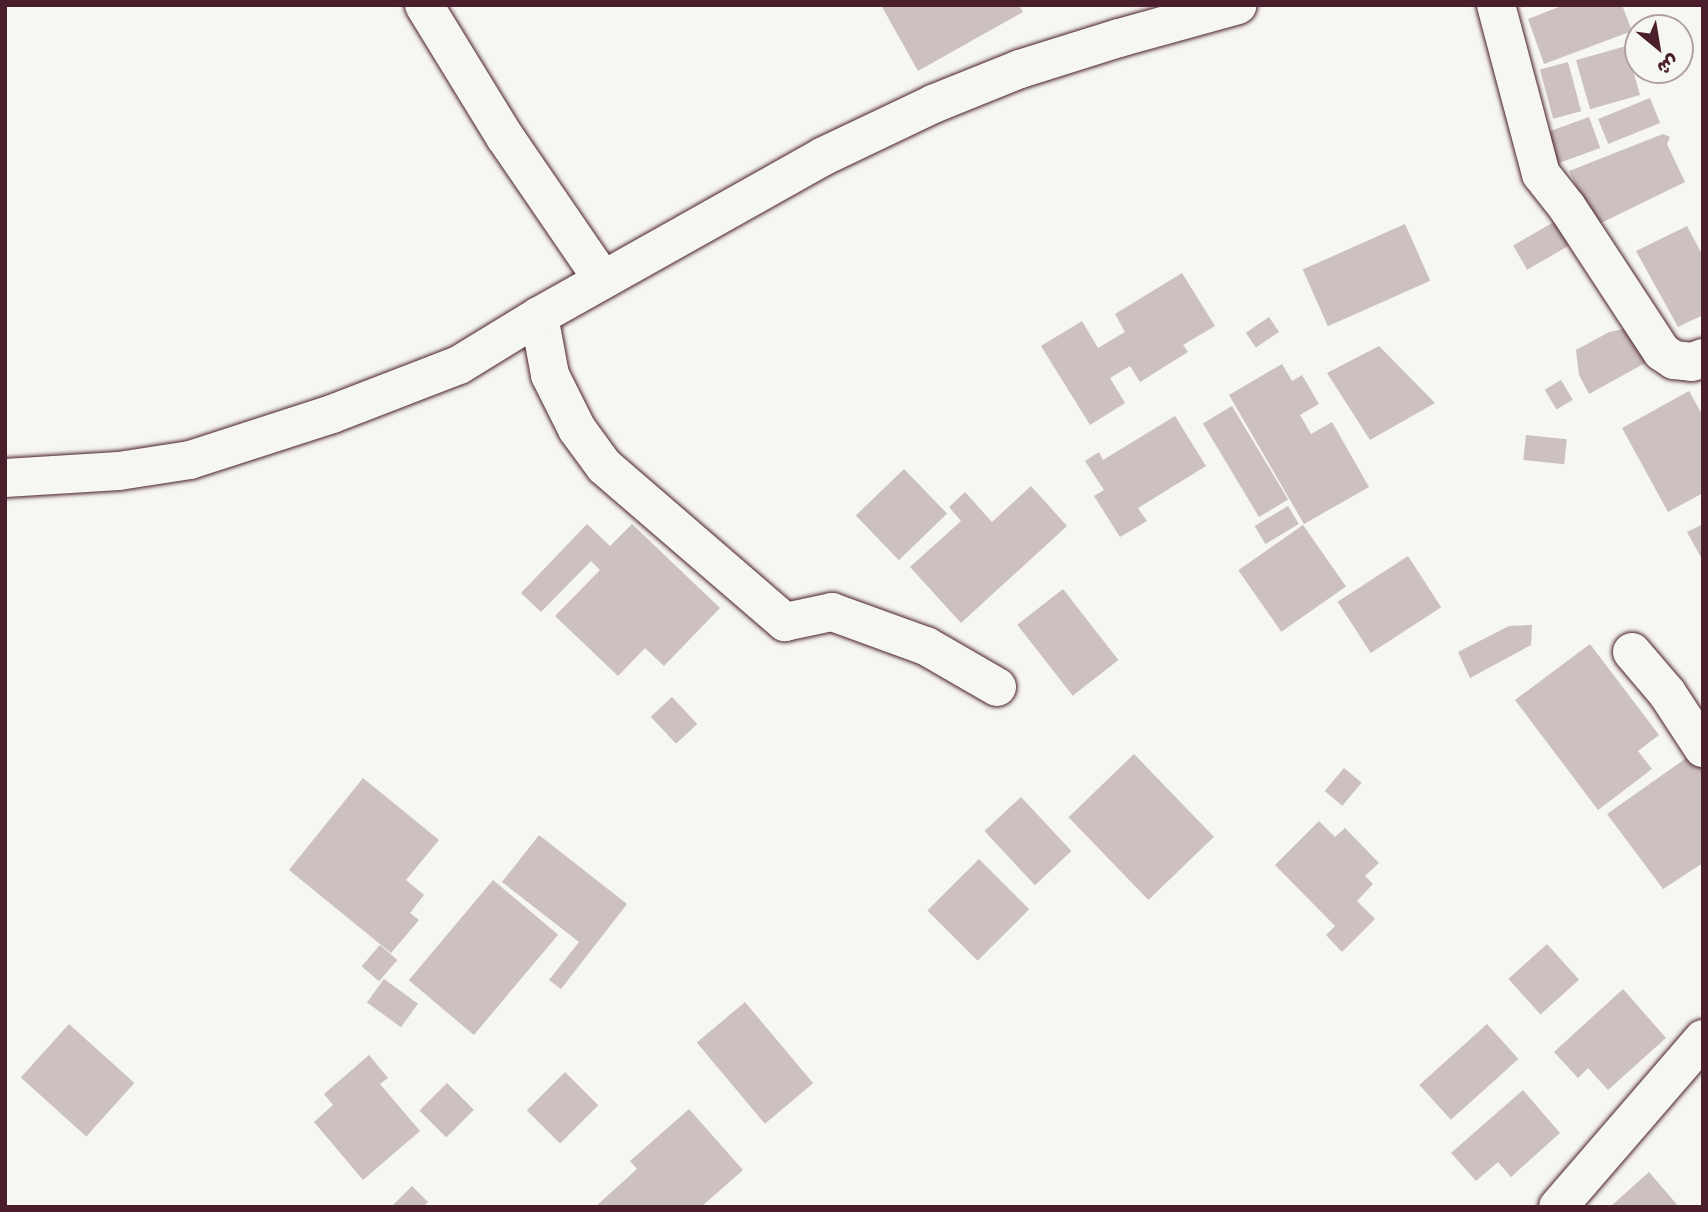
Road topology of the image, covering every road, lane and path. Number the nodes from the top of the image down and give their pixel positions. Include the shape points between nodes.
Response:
1 (424, 5) edge
2 (1238, 5) edge
3 (1496, 5) edge
4 (603, 280) junction
5 (539, 316) junction
6 (1703, 358) edge
7 (5, 478) edge
8 (1632, 652) dead end
9 (997, 687) dead end
10 (1703, 748) edge
11 (1703, 1039) edge
12 (1558, 1207) edge

1 - 4 street via 505,136
2 - 4 street via 1045,61 933,104 822,157
3 - 6 street via 1541,174 1662,352 1674,360
4 - 5 street
5 - 7 street via 460,365 332,414 190,460 120,471
5 - 9 street via 550,374 577,429 604,466 785,622 832,612 926,646
8 - 10 street via 1667,693
11 - 12 street

